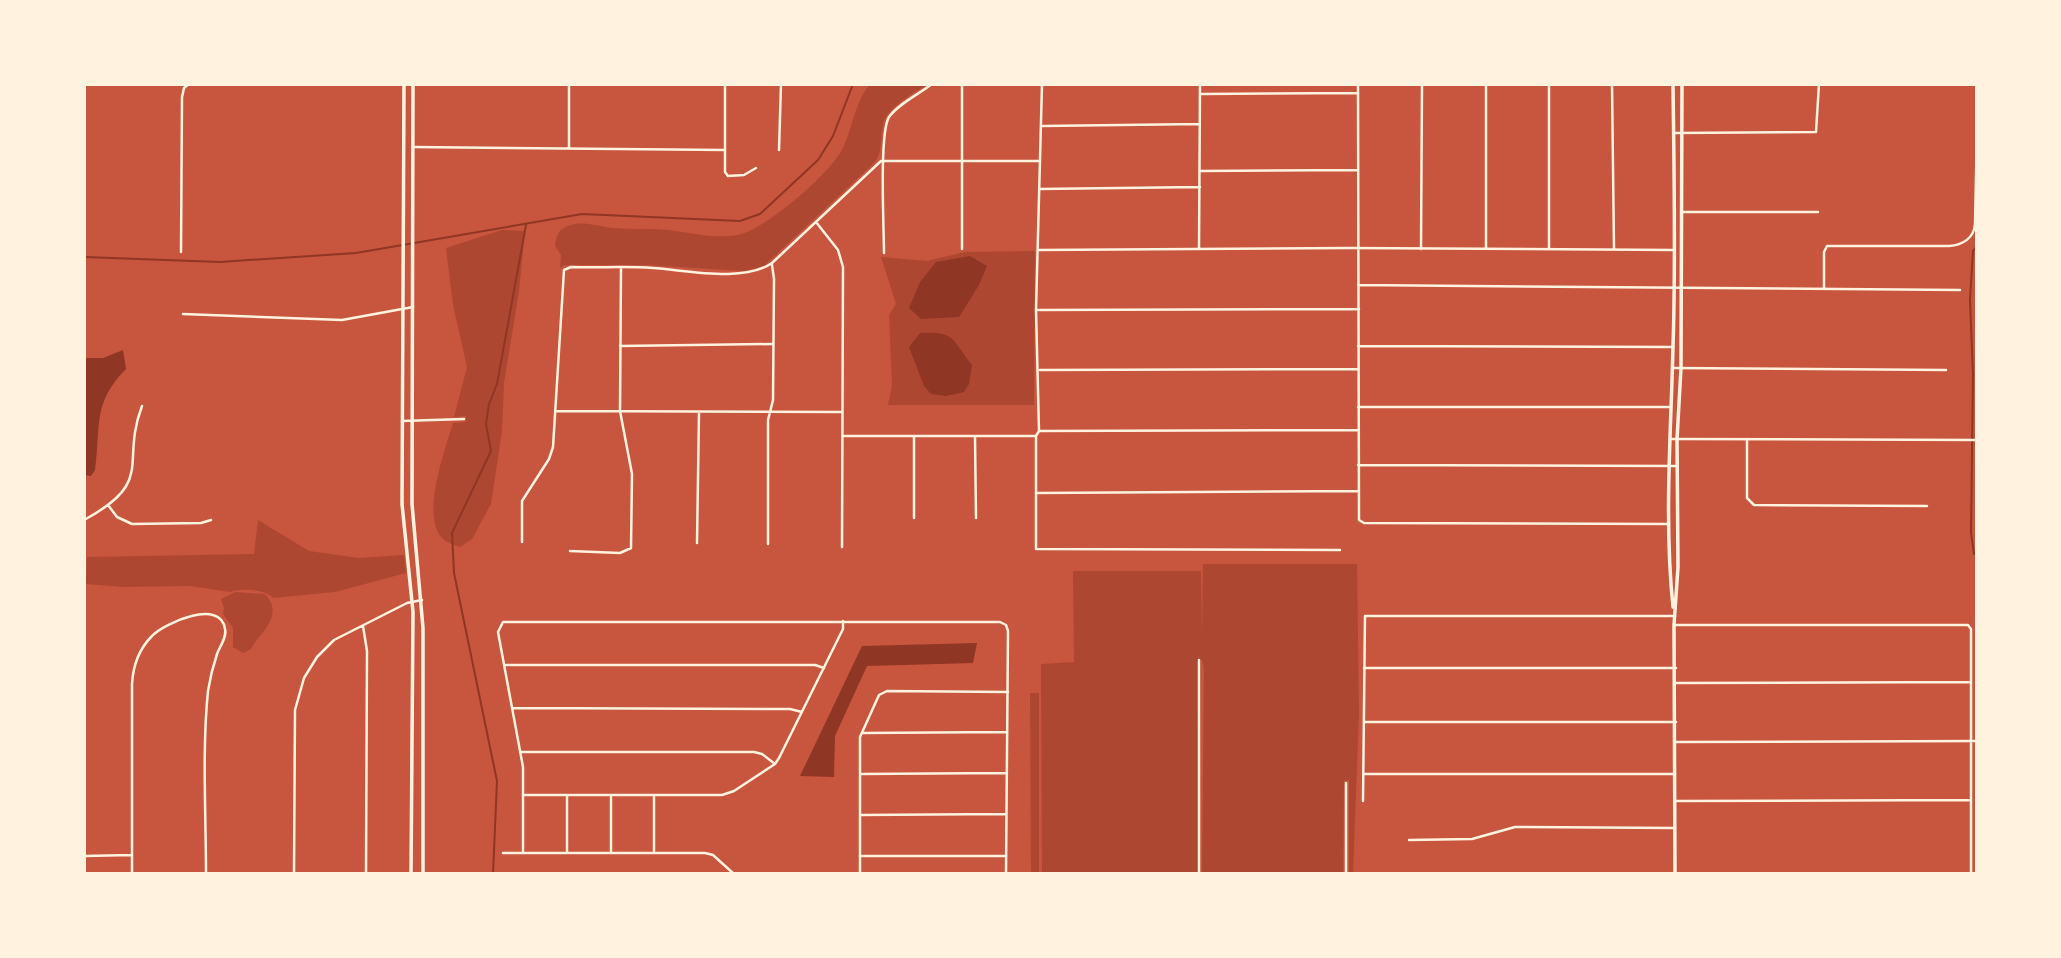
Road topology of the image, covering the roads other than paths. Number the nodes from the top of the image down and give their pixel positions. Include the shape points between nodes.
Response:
1 (404, 84) edge
2 (413, 84) edge
3 (569, 84) edge
4 (725, 84) edge
5 (781, 84) edge
6 (932, 84) edge
7 (962, 84) edge
8 (1042, 84) edge
9 (1200, 84) edge
10 (1358, 84) edge
11 (1422, 84) edge
12 (1486, 84) edge
13 (1549, 84) edge
14 (1612, 84) edge
15 (1673, 84) edge
16 (1682, 84) edge
17 (1819, 84) edge
18 (1977, 84) edge
19 (188, 85) edge
20 (1358, 93) junction
21 (1200, 94) junction
22 (1977, 94) edge
23 (1200, 124) junction
24 (1042, 126) junction
25 (1977, 129) edge
26 (1674, 133) junction
27 (1682, 133) junction
28 (413, 147) junction
29 (569, 148) junction
30 (725, 150) junction
31 (779, 150) dead end
32 (883, 161) junction
33 (963, 161) junction
34 (1040, 161) junction
35 (756, 168) dead end
36 (1359, 170) junction
37 (1200, 172) junction
38 (1200, 187) junction
39 (1039, 189) junction
40 (1977, 204) edge
41 (1682, 212) junction
42 (1818, 212) dead end
43 (816, 221) junction
44 (962, 249) dead end
45 (1199, 249) junction
46 (1358, 249) junction
47 (1421, 249) junction
48 (1486, 249) junction
49 (1549, 249) junction
50 (1614, 249) junction
51 (1038, 250) junction
52 (1674, 250) junction
53 (181, 251) dead end
54 (884, 253) dead end
55 (772, 263) junction
56 (621, 268) junction
57 (1358, 285) junction
58 (1673, 286) junction
59 (1682, 288) junction
60 (1825, 289) junction
61 (1960, 290) dead end
62 (403, 307) junction
63 (413, 307) junction
64 (1359, 309) junction
65 (1036, 310) junction
66 (183, 314) dead end
67 (772, 344) junction
68 (620, 346) junction
69 (1358, 346) junction
70 (1673, 347) junction
71 (1671, 368) junction
72 (1681, 368) junction
73 (1358, 369) junction
74 (1038, 370) junction
75 (1946, 370) dead end
76 (142, 406) dead end
77 (1358, 407) junction
78 (1669, 407) junction
79 (554, 411) junction
80 (620, 411) junction
81 (770, 411) junction
82 (699, 412) junction
83 (842, 412) junction
84 (464, 419) dead end
85 (402, 421) junction
86 (413, 421) junction
87 (1358, 430) junction
88 (1038, 431) junction
89 (842, 436) junction
90 (914, 436) junction
91 (975, 436) junction
92 (1036, 436) junction
93 (1670, 439) junction
94 (1677, 439) junction
95 (1747, 439) junction
96 (1976, 440) edge
97 (1358, 465) junction
98 (1669, 466) junction
99 (1677, 466) junction
100 (1358, 491) junction
101 (1037, 492) junction
102 (108, 505) junction
103 (1927, 506) dead end
104 (914, 518) dead end
105 (976, 518) dead end
106 (84, 520) edge
107 (211, 520) dead end
108 (1669, 524) junction
109 (84, 539) edge
110 (523, 542) dead end
111 (697, 543) dead end
112 (768, 544) dead end
113 (84, 547) edge
114 (842, 547) dead end
115 (1340, 550) dead end
116 (570, 551) dead end
117 (422, 600) junction
118 (412, 602) junction
119 (1674, 616) junction
120 (843, 621) junction
121 (363, 625) junction
122 (1674, 625) junction
123 (1199, 660) dead end
124 (505, 666) junction
125 (824, 668) junction
126 (1364, 668) junction
127 (1676, 668) junction
128 (1971, 682) junction
129 (1676, 683) junction
130 (1008, 692) junction
131 (512, 708) junction
132 (802, 712) junction
133 (1364, 722) junction
134 (1676, 722) junction
135 (1006, 732) junction
136 (861, 733) junction
137 (1971, 741) junction
138 (1977, 741) edge
139 (1675, 743) junction
140 (520, 752) junction
141 (775, 764) junction
142 (1006, 773) junction
143 (860, 774) junction
144 (1363, 774) junction
145 (1676, 774) junction
146 (1346, 783) dead end
147 (523, 795) junction
148 (567, 795) junction
149 (611, 795) junction
150 (654, 795) junction
151 (1971, 800) junction
152 (1363, 801) dead end
153 (1676, 801) junction
154 (1006, 814) junction
155 (860, 815) junction
156 (1675, 828) junction
157 (1409, 840) dead end
158 (503, 853) dead end
159 (523, 853) junction
160 (567, 853) junction
161 (611, 853) junction
162 (654, 853) junction
163 (132, 855) junction
164 (84, 856) edge
165 (860, 856) junction
166 (1006, 856) junction
167 (132, 874) edge
168 (206, 874) edge
169 (293, 874) edge
170 (366, 874) edge
171 (411, 874) edge
172 (423, 874) edge
173 (734, 874) edge
174 (860, 874) edge
175 (1006, 874) edge
176 (1199, 874) edge
177 (1346, 874) edge
178 (1675, 874) edge
179 (1971, 874) edge

1 - 62 main road
2 - 28 main road
3 - 29 street
4 - 30 street
5 - 31 street
6 - 32 street via 889,117
7 - 33 street
8 - 24 street
9 - 21 street
10 - 20 street
11 - 47 street
12 - 48 street
13 - 49 street
14 - 50 street
15 - 26 main road
16 - 27 main road
17 - 27 street via 1816,132
18 - 22 street
19 - 53 street via 182,97
20 - 21 street
20 - 36 street
21 - 23 street
23 - 24 street
23 - 37 street
24 - 34 street
25 - 40 street
26 - 27 street
26 - 52 main road
27 - 41 main road
28 - 29 street
28 - 63 main road
29 - 30 street
30 - 35 street via 728,176
32 - 33 street
32 - 43 street
32 - 54 street
33 - 34 street
33 - 44 street
34 - 39 street
36 - 37 street
36 - 46 street
37 - 38 street
38 - 39 street
38 - 45 street
39 - 51 street
40 - 60 street via 1973,234 1956,245 1826,247
41 - 42 street
41 - 59 main road
43 - 55 street
43 - 83 street via 842,263
45 - 46 street
45 - 51 street
46 - 47 street
46 - 57 street
47 - 48 street
48 - 49 street
49 - 50 street
50 - 52 street
51 - 65 street
52 - 58 main road
55 - 56 street via 746,273
55 - 67 street
56 - 68 street
56 - 79 street via 564,270
57 - 58 street
57 - 64 street
58 - 59 street
58 - 70 main road
59 - 60 street
59 - 72 main road
60 - 61 street
62 - 63 street
62 - 66 street via 342,320
62 - 85 main road
63 - 86 main road
64 - 65 street
64 - 69 street
65 - 74 street
67 - 68 street
67 - 81 street
68 - 80 street
69 - 70 street
69 - 73 street
70 - 71 main road
71 - 72 street
71 - 78 main road
72 - 75 street
72 - 94 main road
73 - 74 street
73 - 77 street
74 - 88 street
76 - 102 street via 131,479
77 - 78 street
77 - 87 street
78 - 93 main road
79 - 80 street
79 - 110 street via 552,451 522,501
80 - 82 street
80 - 116 street via 632,474 632,544 624,552
81 - 82 street
81 - 83 street
81 - 112 street
82 - 111 street
83 - 89 street
84 - 86 street
85 - 86 street
85 - 118 main road via 402,504
86 - 117 main road via 412,504
87 - 88 street
87 - 97 street
88 - 92 street
89 - 90 street
89 - 114 street
90 - 91 street
90 - 104 street
91 - 92 street
91 - 105 street
92 - 101 street
93 - 94 street
93 - 98 main road
94 - 95 street
94 - 99 main road
95 - 96 street
95 - 103 street via 1747,498 1755,505
97 - 98 street
97 - 100 street
98 - 99 street
98 - 108 main road
99 - 119 main road
100 - 101 street
100 - 108 street via 1358,517 1364,523
101 - 115 street via 1036,549
102 - 106 street
102 - 107 street via 117,517 132,524
108 - 119 main road
109 - 113 street
117 - 118 street
117 - 172 main road
118 - 121 street
118 - 171 main road
119 - 122 main road
119 - 126 street via 1367,615
120 - 124 street via 508,620 500,624 498,632
120 - 125 street
120 - 130 street via 1004,623 1008,631
121 - 169 street via 324,649 309,667 299,691
121 - 170 street via 368,661
122 - 127 main road
122 - 128 street via 1968,625
123 - 176 street
124 - 125 street
124 - 131 street
125 - 132 street
126 - 127 street
126 - 133 street
127 - 129 main road
128 - 129 street
128 - 137 street
129 - 134 main road
130 - 135 street
130 - 136 street via 887,691 877,698
131 - 132 street
131 - 140 street
132 - 141 street
133 - 134 street
133 - 144 street
134 - 139 main road
135 - 136 street
135 - 142 street
136 - 143 street
137 - 138 street
137 - 139 street
137 - 151 street
139 - 145 main road
140 - 141 street via 754,752
140 - 147 street
141 - 150 street via 728,794
142 - 143 street
142 - 154 street
143 - 155 street
144 - 145 street
144 - 152 street
145 - 153 main road
146 - 177 street
147 - 148 street
147 - 159 street
148 - 149 street
148 - 160 street
149 - 150 street
149 - 161 street
150 - 162 street
151 - 153 street
151 - 179 street
153 - 156 main road
154 - 155 street
154 - 166 street
155 - 165 street
156 - 157 street via 1515,827 1472,839
156 - 178 main road
158 - 159 street
159 - 160 street
160 - 161 street
161 - 162 street
162 - 173 street via 708,853
163 - 164 street
163 - 167 street
163 - 168 street via 132,684 136,661 152,636 171,622 209,614 223,622 226,632 212,669 207,708
165 - 166 street
165 - 174 street
166 - 175 street

